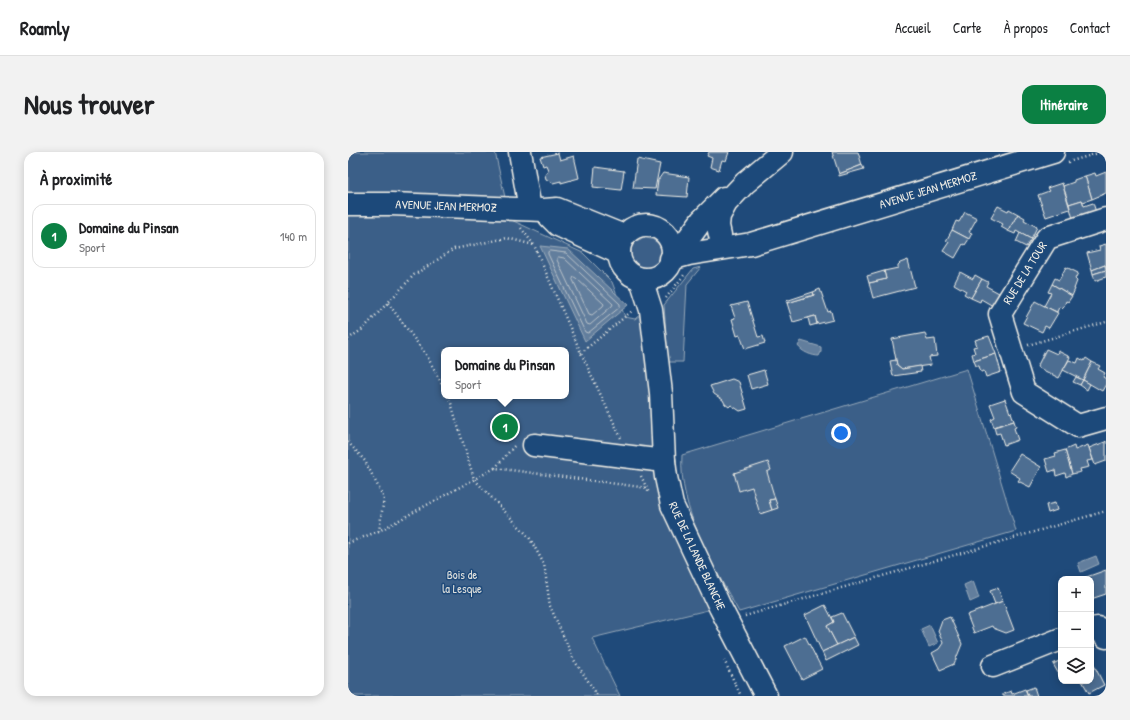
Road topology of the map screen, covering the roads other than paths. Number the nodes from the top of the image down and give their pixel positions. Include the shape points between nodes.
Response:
1 (520, 152) edge
2 (782, 152) edge
3 (1053, 152) edge
4 (736, 192) junction
5 (348, 204) edge
6 (529, 209) junction
7 (1106, 219) edge
8 (804, 228) junction
9 (720, 235) junction
10 (621, 245) junction
11 (676, 247) junction
12 (649, 278) junction
13 (1106, 418) edge
14 (534, 445) road end
15 (665, 469) junction
16 (1094, 629) edge
17 (1106, 637) edge
18 (1058, 640) edge
19 (993, 666) dead end
20 (766, 696) edge

1 - 6 street
2 - 4 street
3 - 8 street, AVENUE JEAN MERMOZ
4 - 9 street via 719,216
4 - 11 street via 724,198
5 - 6 street, AVENUE JEAN MERMOZ
6 - 10 street via 558,225
7 - 13 street, RUE DE LA TOUR via 1047,238 1000,314 1024,392 1078,426
8 - 9 street, AVENUE JEAN MERMOZ
8 - 11 street, AVENUE JEAN MERMOZ via 751,244 689,254
9 - 11 street, AVENUE JEAN MERMOZ
10 - 11 street via 631,230 638,226 647,226 662,231
10 - 12 street via 620,262 625,270 632,276
11 - 12 street via 666,270
12 - 15 street, RUE DE LA LANDE BLANCHE via 642,310 661,393
14 - 15 street via 631,457
15 - 20 street, RUE DE LA LANDE BLANCHE via 672,505
16 - 17 street via 1098,628
18 - 19 street

